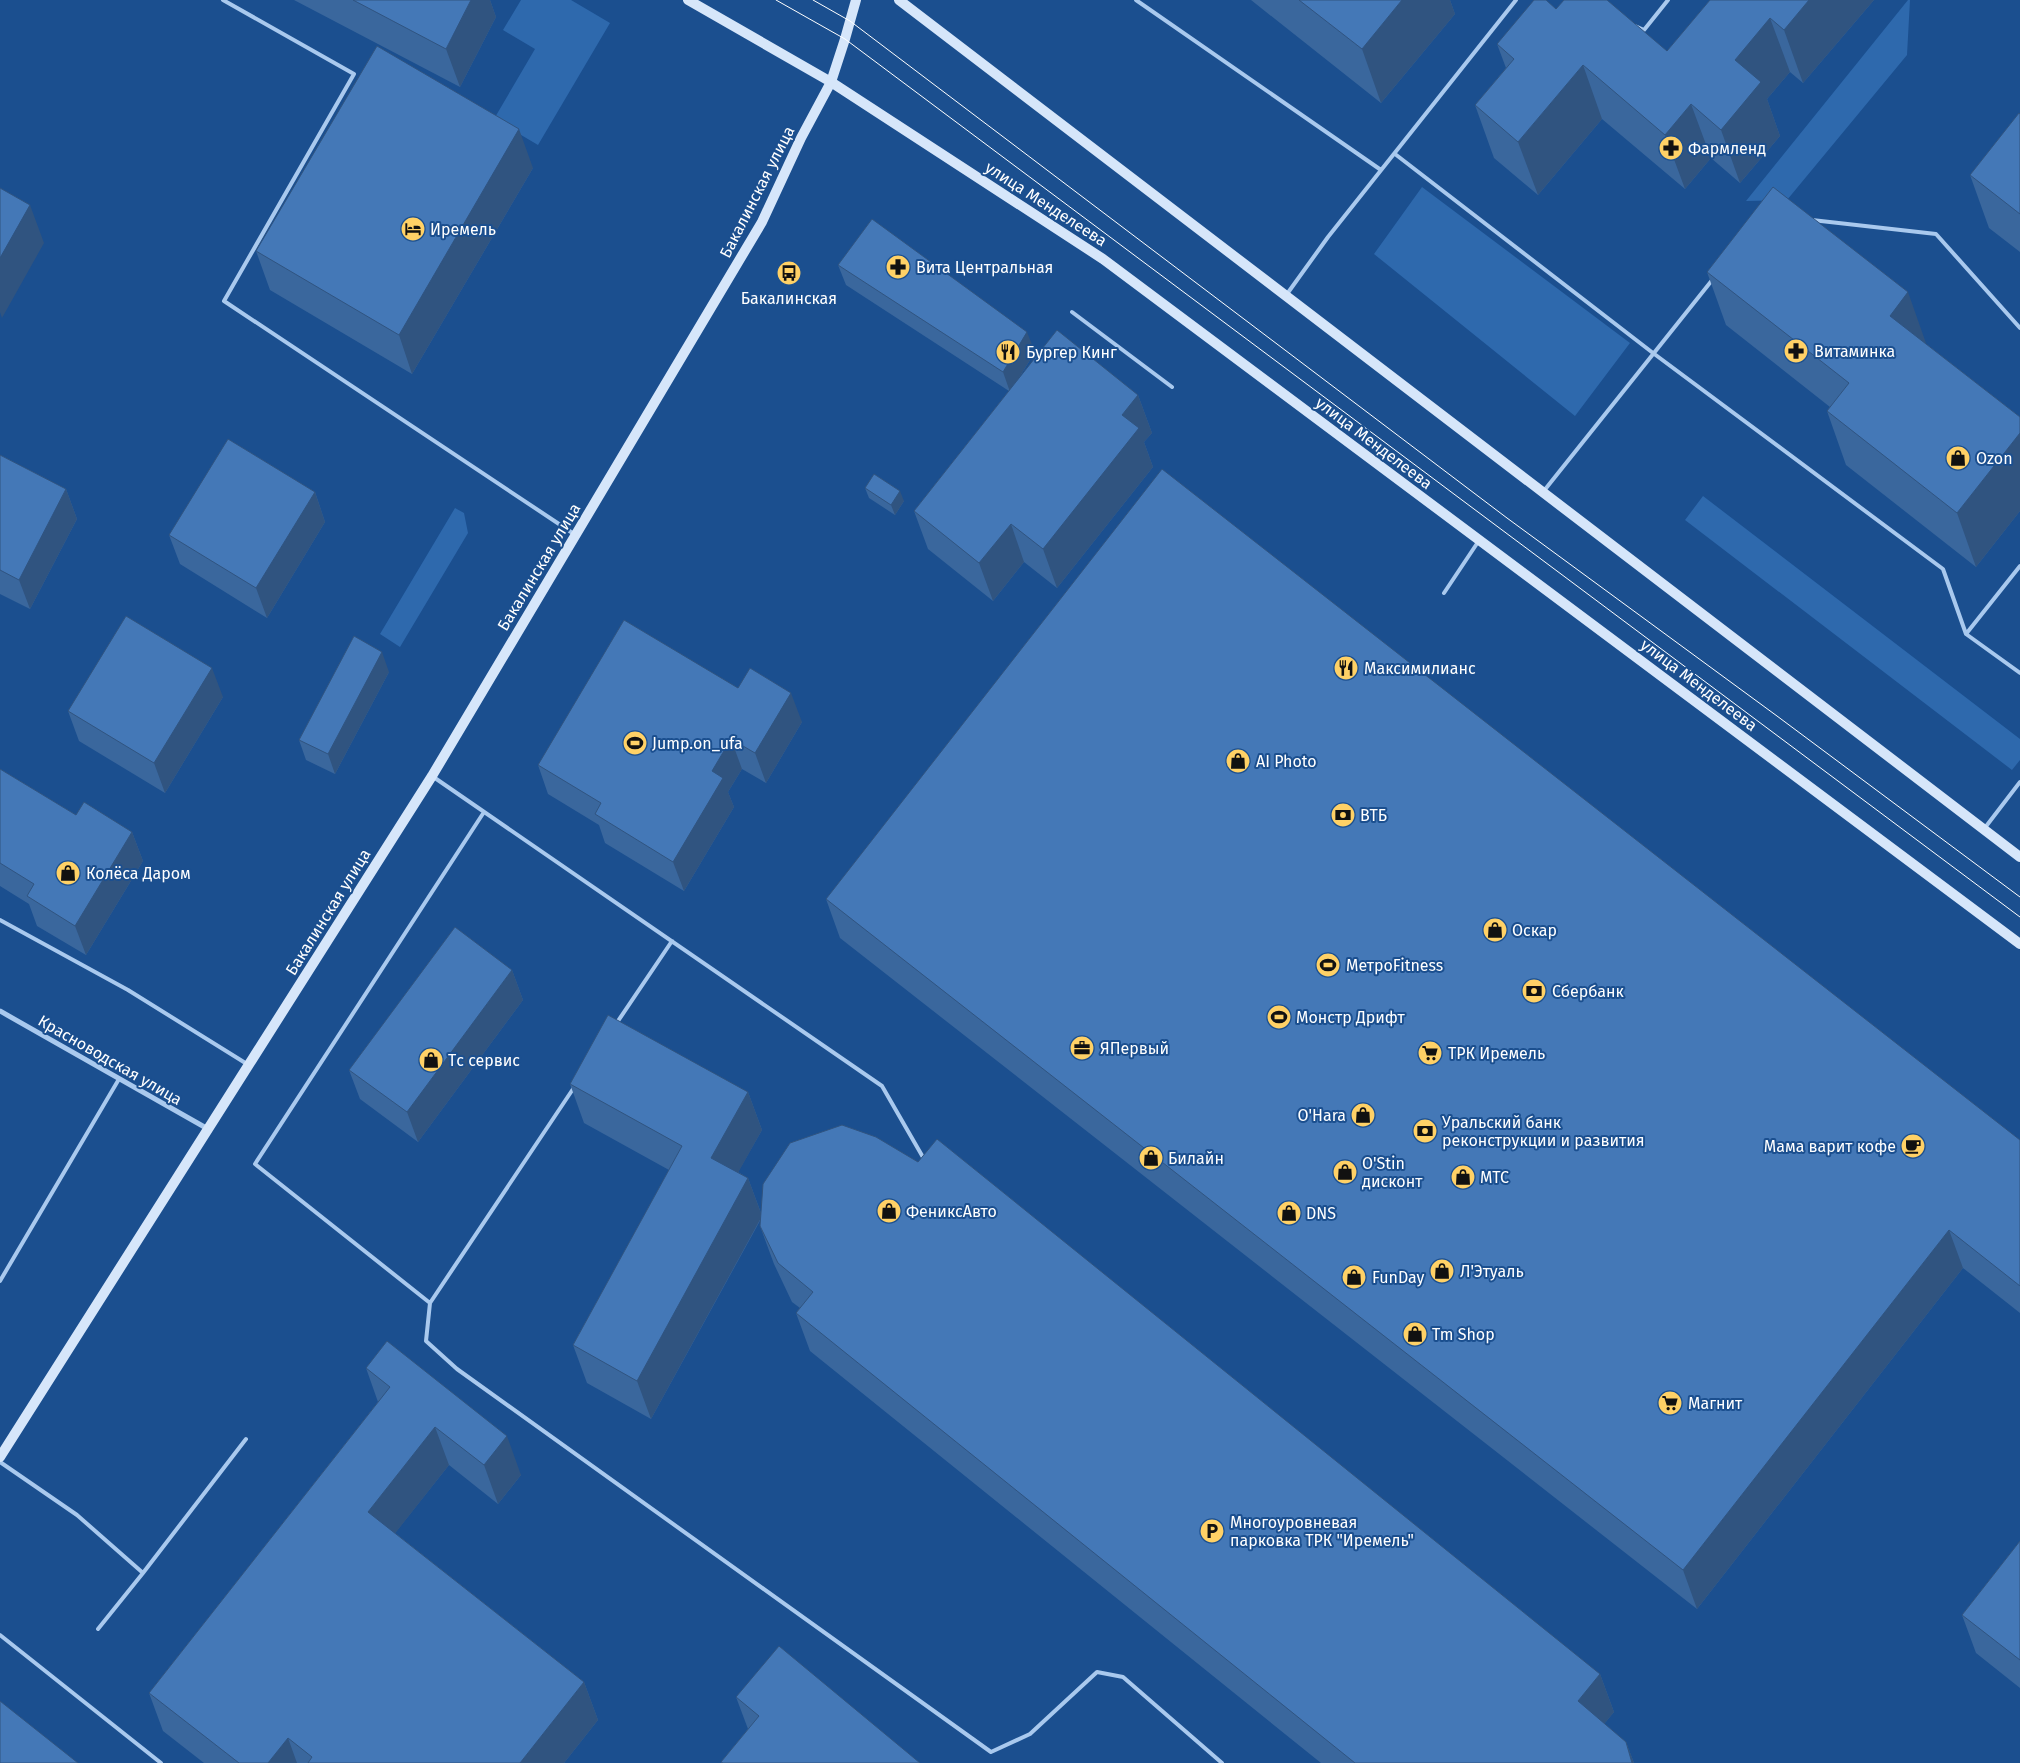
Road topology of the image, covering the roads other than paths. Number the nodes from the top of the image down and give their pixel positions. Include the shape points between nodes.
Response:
1 (223, 0) edge
2 (688, 0) edge
3 (856, 0) edge
4 (899, 0) edge
5 (1136, 0) edge
6 (1516, 0) edge
7 (1668, 0) edge
8 (1627, 23) edge
9 (831, 82) junction
10 (1395, 154) junction
11 (1381, 170) junction
12 (1803, 219) edge
13 (1715, 276) edge
14 (1286, 296) junction
15 (1072, 312) dead end
16 (2020, 328) edge
17 (1653, 353) junction
18 (1172, 388) dead end
19 (1542, 492) junction
20 (576, 535) junction
21 (1480, 540) junction
22 (2020, 566) edge
23 (1444, 592) dead end
24 (1966, 634) junction
25 (2020, 673) edge
26 (432, 776) junction
27 (2020, 782) edge
28 (484, 812) junction
29 (1984, 830) junction
30 (2020, 857) edge
31 (0, 920) edge
32 (672, 941) junction
33 (2020, 944) edge
34 (0, 1012) edge
35 (612, 1031) edge
36 (248, 1065) junction
37 (119, 1079) junction
38 (579, 1081) edge
39 (208, 1129) junction
40 (927, 1163) edge
41 (0, 1281) edge
42 (430, 1303) junction
43 (246, 1439) dead end
44 (0, 1457) edge
45 (0, 1462) edge
46 (143, 1573) junction
47 (98, 1629) dead end
48 (0, 1635) edge
49 (160, 1763) edge
50 (1222, 1763) edge

1 - 20 lane via 354,74 224,300
2 - 9 main road, улица Менделеева
3 - 9 main road, Бакалинская улица
4 - 14 main road
5 - 11 lane
6 - 10 lane
7 - 8 lane via 1644,30
9 - 20 main road, Бакалинская улица via 762,222
9 - 21 main road, улица Менделеева via 1103,258
10 - 11 lane
10 - 17 lane
11 - 14 lane
12 - 16 lane via 1936,234
13 - 17 lane
14 - 19 main road
15 - 18 lane
17 - 19 lane
17 - 24 lane via 1943,569
19 - 29 main road
20 - 26 main road, Бакалинская улица
21 - 23 lane
21 - 33 main road, улица Менделеева
22 - 24 lane
24 - 25 lane
26 - 28 lane
26 - 36 main road, Бакалинская улица
27 - 29 lane
28 - 32 lane
28 - 42 lane via 254,1164
29 - 30 main road
31 - 36 lane via 128,990
32 - 35 lane
32 - 40 lane via 882,1086
34 - 37 street, Красноводская улица
36 - 39 main road, Бакалинская улица
37 - 39 street, Красноводская улица
37 - 41 lane
38 - 42 lane
39 - 44 main road, Бакалинская улица
42 - 50 lane via 426,1341 457,1369 991,1752 1030,1734 1097,1672 1123,1677
43 - 46 lane
45 - 46 lane via 78,1515
46 - 47 lane
48 - 49 lane

